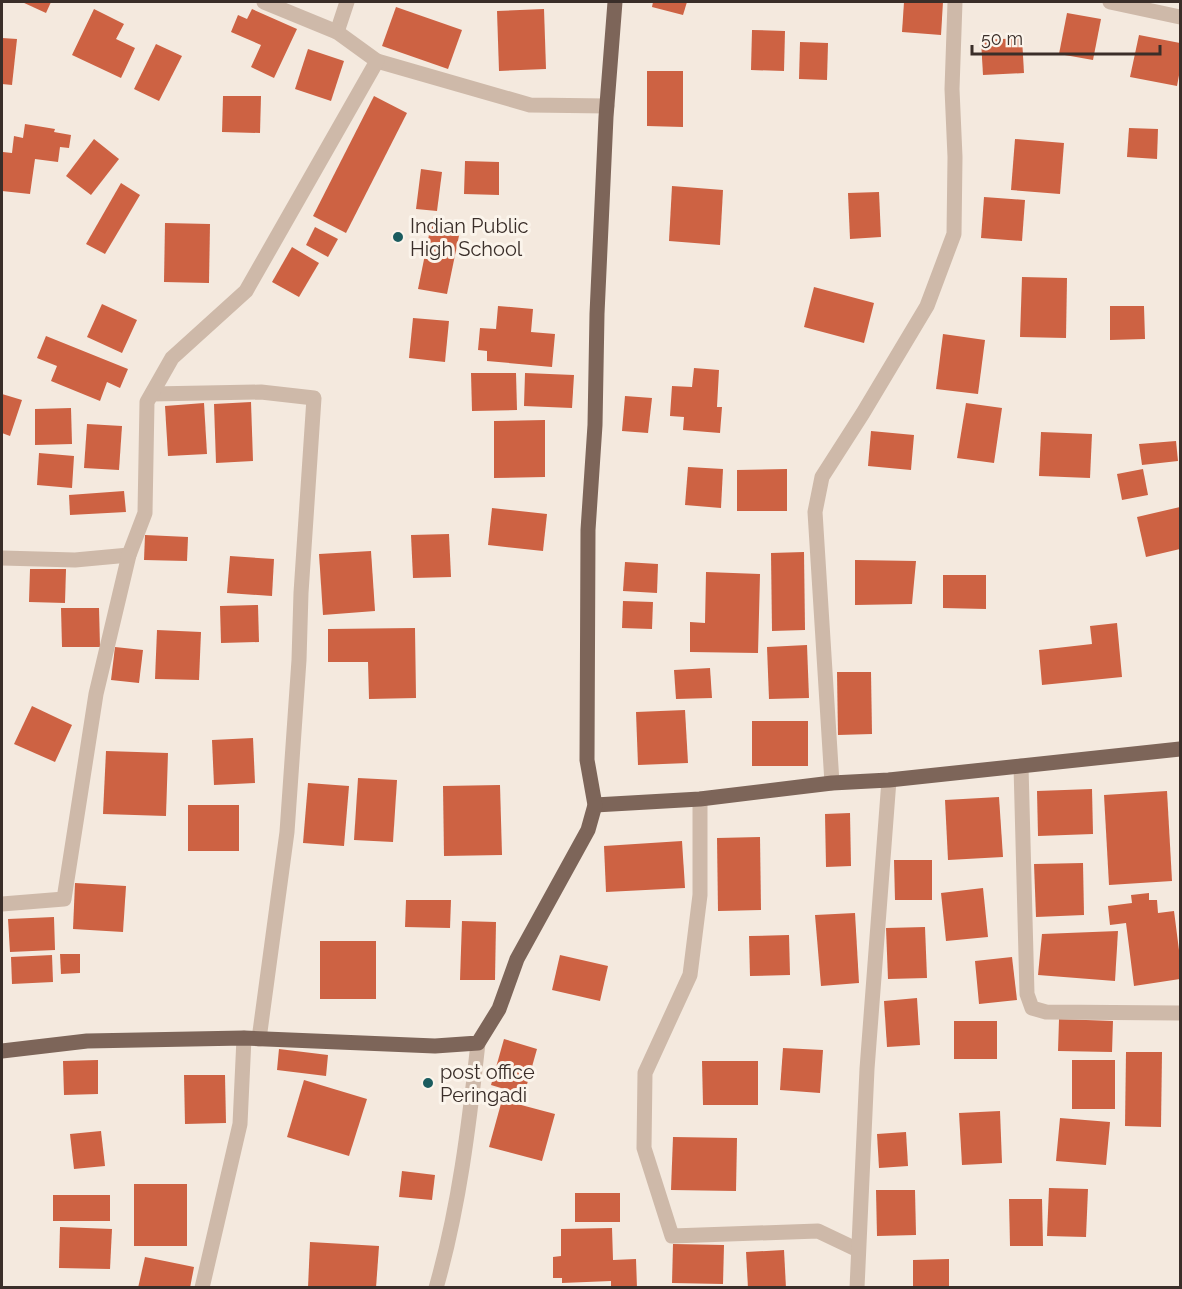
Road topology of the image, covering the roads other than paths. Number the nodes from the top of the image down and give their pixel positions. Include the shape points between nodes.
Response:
1 (264, 2) edge
2 (347, 2) edge
3 (615, 2) edge
4 (955, 2) edge
5 (1110, 2) edge
6 (1180, 17) edge
7 (337, 32) junction
8 (377, 60) junction
9 (607, 106) junction
10 (152, 394) junction
11 (129, 555) junction
12 (2, 558) edge
13 (1180, 749) edge
14 (1021, 766) junction
15 (889, 780) junction
16 (832, 783) junction
17 (700, 799) junction
18 (595, 804) junction
19 (2, 904) edge
20 (1180, 1013) edge
21 (252, 1039) junction
22 (478, 1043) junction
23 (2, 1051) edge
24 (858, 1250) junction
25 (202, 1287) edge
26 (436, 1287) edge
27 (856, 1287) edge

1 - 7 street
2 - 7 street
3 - 9 main road
4 - 16 street via 954,234 927,306 822,477 815,512
5 - 6 street
7 - 8 street
8 - 9 street via 530,105
8 - 10 street via 246,291 172,358
9 - 18 main road via 588,530 587,760
10 - 11 street via 147,402 145,513
10 - 21 street via 261,392 314,398 287,832
11 - 12 street via 75,560
11 - 19 street via 96,694 64,899
13 - 14 main road
14 - 15 main road
14 - 20 street via 1027,993 1032,1008 1046,1012
15 - 16 main road
15 - 24 street
16 - 17 main road
17 - 18 main road
17 - 24 street via 700,896 690,975 645,1073 644,1148 672,1236 818,1231
18 - 22 main road via 588,830 517,959 499,1009
21 - 22 main road via 435,1046
21 - 23 main road via 87,1041
21 - 25 street via 240,1124
22 - 26 street via 468,1132 446,1254
24 - 27 street

